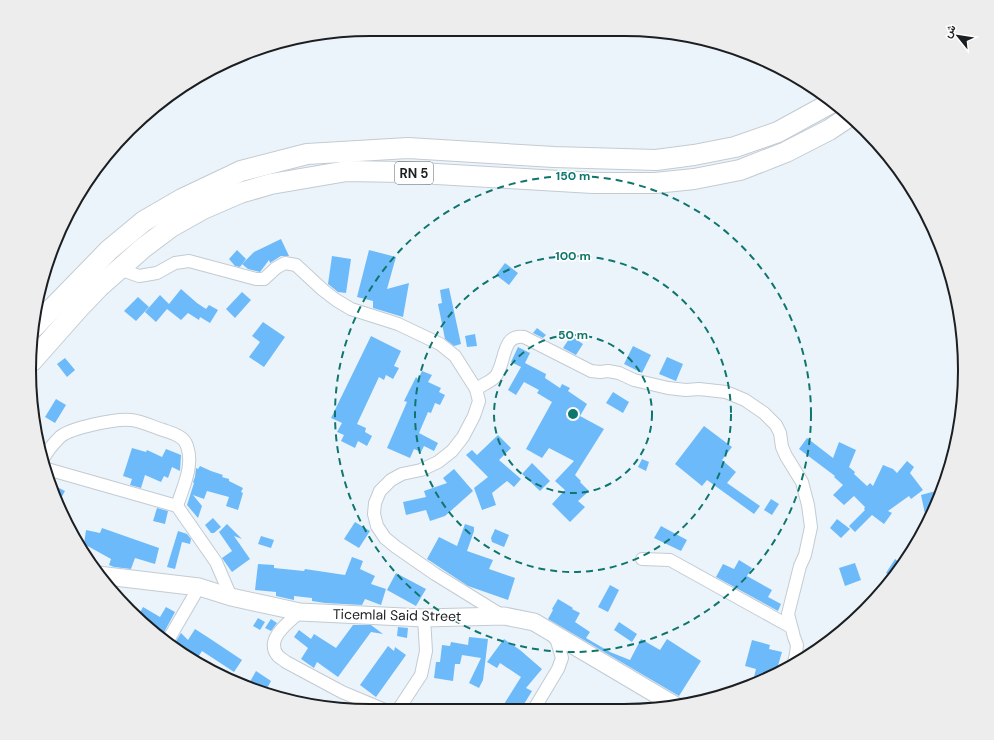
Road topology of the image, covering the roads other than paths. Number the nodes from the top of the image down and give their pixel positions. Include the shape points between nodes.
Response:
1 (827, 105) edge
2 (845, 120) edge
3 (119, 269) junction
4 (40, 322) edge
5 (37, 356) edge
6 (476, 389) junction
7 (47, 454) edge
8 (52, 470) edge
9 (177, 506) junction
10 (642, 559) dead end
11 (108, 576) edge
12 (199, 587) junction
13 (231, 597) junction
14 (300, 612) junction
15 (504, 616) junction
16 (424, 618) junction
17 (791, 627) junction
18 (549, 631) junction
19 (170, 637) edge
20 (795, 656) edge
21 (663, 701) edge
22 (371, 704) edge
23 (402, 704) edge
24 (537, 704) edge

1 - 4 highway, RN 5 via 778,132 734,147 694,156 656,160 554,158 408,148 307,154 241,171 182,199 144,221 109,250
2 - 3 highway, RN 5 via 786,152 740,170 694,179 655,183 593,183 346,171 270,184 202,209 171,227
3 - 5 highway, RN 5 via 78,309
3 - 6 street via 139,276 157,273 175,263 189,261 264,279 285,264 296,265 322,290 351,309 398,324 440,344 455,356
6 - 15 street via 479,401 474,416 452,451 438,462 391,480 380,491 374,514 377,526 385,538 396,547
6 - 17 street via 495,377 509,341 518,336 591,371 619,373 634,380 674,389 726,392 746,400 764,413 776,425 786,456 802,482 811,527 788,614
7 - 9 street via 60,437 70,431 123,419 176,434 188,446 190,466
8 - 9 street
9 - 13 street via 216,562
10 - 17 street via 670,560
11 - 12 main road, Ticemlal Said Street
12 - 13 main road, Ticemlal Said Street
12 - 19 street
13 - 14 main road, Ticemlal Said Street
14 - 16 main road, Ticemlal Said Street
14 - 22 street via 275,638 274,648 278,656 342,692
15 - 16 main road, Ticemlal Said Street
15 - 18 main road, Ticemlal Said Street via 534,622
16 - 23 street via 426,652 421,675
17 - 20 street via 797,645
18 - 21 main road, Ticemlal Said Street
18 - 24 street via 557,641 562,658

